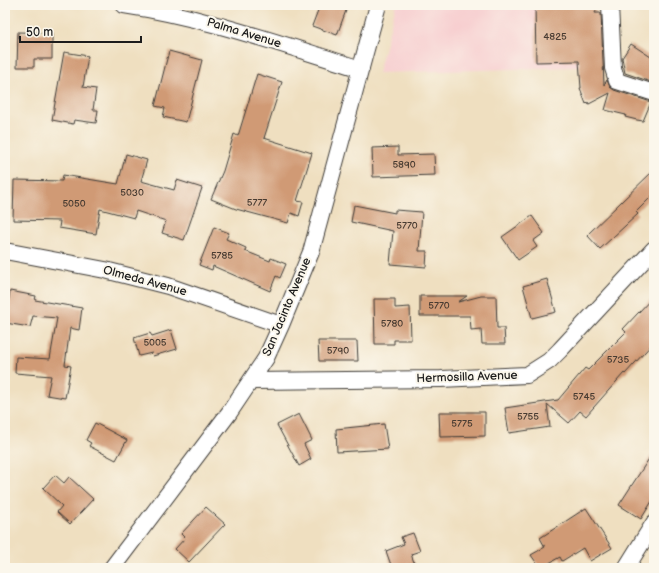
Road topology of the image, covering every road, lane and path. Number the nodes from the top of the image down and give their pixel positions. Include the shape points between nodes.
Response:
1 (124, 5) edge
2 (378, 5) edge
3 (610, 5) edge
4 (361, 69) junction
5 (654, 93) edge
6 (654, 249) edge
7 (5, 251) edge
8 (281, 325) junction
9 (251, 381) junction
10 (654, 523) edge
11 (112, 568) edge
12 (626, 568) edge

1 - 4 street, Palma Avenue via 211,23
2 - 4 street, San Jacinto Avenue
3 - 5 street via 613,68 617,81
4 - 8 street, San Jacinto Avenue via 311,252
6 - 9 street, Hermosilla Avenue via 549,361 527,374 441,379
7 - 8 street, Olmeda Avenue via 105,270 168,286
8 - 9 street, San Jacinto Avenue via 266,358
9 - 11 street, San Jacinto Avenue
10 - 12 street

